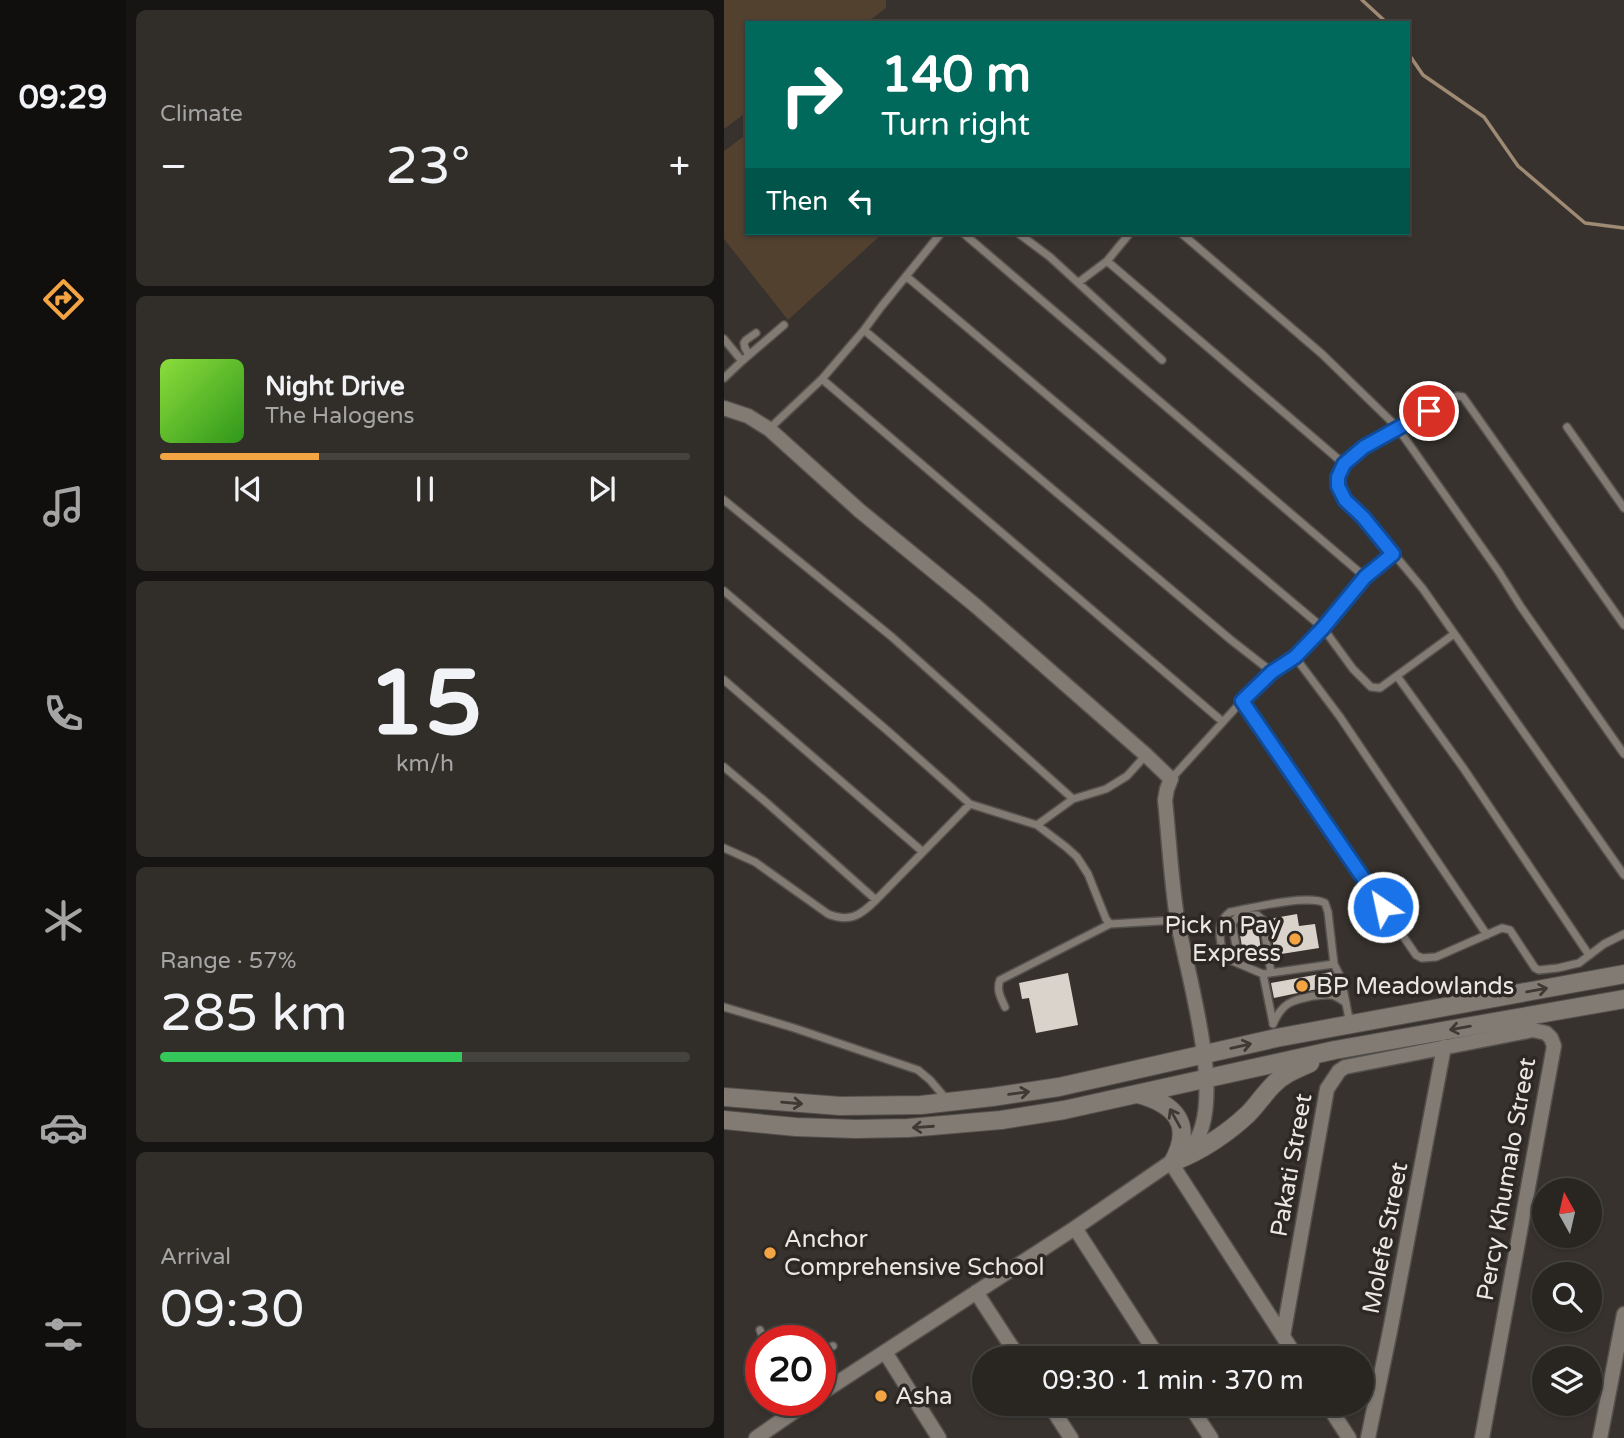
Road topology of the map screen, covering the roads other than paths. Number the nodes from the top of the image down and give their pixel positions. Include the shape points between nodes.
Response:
1 (939, 235) edge
2 (965, 235) edge
3 (1021, 235) edge
4 (1128, 235) edge
5 (1183, 235) edge
6 (1107, 261) junction
7 (906, 276) junction
8 (1079, 282) junction
9 (784, 325) dead end
10 (864, 330) junction
11 (756, 332) dead end
12 (724, 339) edge
13 (749, 355) junction
14 (1162, 360) dead end
15 (742, 361) junction
16 (724, 378) edge
17 (822, 379) junction
18 (724, 408) edge
19 (1397, 427) junction
20 (1567, 427) dead end
21 (769, 429) junction
22 (1344, 464) junction
23 (724, 499) edge
24 (1624, 508) edge
25 (1393, 554) junction
26 (1365, 577) junction
27 (724, 591) edge
28 (1624, 625) edge
29 (1323, 628) junction
30 (1454, 634) junction
31 (1295, 657) junction
32 (1272, 672) junction
33 (1397, 676) junction
34 (724, 680) edge
35 (1242, 701) junction
36 (1223, 722) junction
37 (1624, 754) edge
38 (1146, 755) junction
39 (724, 767) edge
40 (1171, 779) junction
41 (1073, 799) junction
42 (970, 804) junction
43 (1037, 825) junction
44 (724, 838) edge
45 (727, 849) edge
46 (923, 852) junction
47 (1624, 875) edge
48 (876, 900) junction
49 (1177, 920) junction
50 (1110, 924) junction
51 (1624, 934) edge
52 (1486, 935) junction
53 (1589, 955) junction
54 (1223, 957) junction
55 (1187, 959) junction
56 (1239, 964) junction
57 (1334, 964) junction
58 (1267, 973) junction
59 (1624, 974) edge
60 (1624, 999) edge
61 (1346, 1003) junction
62 (1005, 1007) dead end
63 (724, 1009) edge
64 (1350, 1024) junction
65 (1275, 1031) junction
66 (1444, 1047) junction
67 (1335, 1050) junction
68 (1203, 1054) junction
69 (1206, 1078) junction
70 (1136, 1094) junction
71 (724, 1097) edge
72 (948, 1101) junction
73 (724, 1120) edge
74 (1173, 1162) junction
75 (1075, 1228) junction
76 (976, 1292) junction
77 (1624, 1314) edge
78 (1283, 1336) junction
79 (1621, 1336) edge
80 (1011, 1346) edge
81 (1151, 1346) edge
82 (1289, 1346) edge
83 (885, 1352) junction
84 (836, 1384) edge
85 (788, 1416) edge
86 (1057, 1416) edge
87 (1197, 1416) edge
88 (1335, 1416) edge
89 (756, 1438) edge
90 (939, 1438) edge
91 (1071, 1438) edge
92 (1211, 1438) edge
93 (1349, 1438) edge
94 (1368, 1438) edge
95 (1482, 1438) edge
96 (1600, 1438) edge

1 - 7 lane
2 - 26 lane
3 - 8 lane
4 - 6 lane
5 - 19 lane via 1322,354
6 - 8 lane
6 - 22 lane
7 - 10 lane
7 - 29 lane
8 - 14 lane
9 - 13 lane
10 - 17 lane
10 - 32 lane
11 - 13 lane via 744,343
12 - 15 lane
13 - 15 lane
15 - 16 lane
17 - 21 lane
17 - 36 lane
18 - 21 street
19 - 22 lane
19 - 28 lane via 1463,397
19 - 37 lane
20 - 24 lane
21 - 38 street
22 - 25 lane via 1338,477 1341,495
23 - 41 lane via 892,637
25 - 26 lane
25 - 30 lane
26 - 29 lane
27 - 42 lane
29 - 31 lane
29 - 33 lane via 1371,687 1380,688
30 - 33 lane
30 - 47 lane
31 - 32 lane
31 - 52 lane
32 - 35 lane
33 - 53 lane
34 - 46 lane
35 - 36 lane
35 - 52 lane via 1416,955 1436,957
36 - 40 lane
38 - 40 street
38 - 41 lane via 1127,776 1106,789
39 - 48 lane
40 - 49 street via 1165,800
41 - 43 lane
42 - 43 lane
42 - 46 lane
43 - 50 lane via 1077,857
44 - 45 lane
45 - 48 lane via 755,862 833,916 857,916
46 - 48 lane
49 - 50 lane
49 - 55 street
50 - 62 lane via 1000,980 998,993
51 - 53 lane
52 - 53 lane via 1502,928 1510,930 1539,970 1569,966
54 - 55 lane
54 - 56 lane
54 - 57 lane via 1219,925 1230,912 1318,900 1328,912
55 - 68 street
56 - 58 lane
56 - 58 lane via 1232,923 1240,916 1257,915 1263,920
57 - 58 lane
57 - 61 lane
58 - 65 lane
64 -> 59 main road
60 -> 67 main road
61 - 64 lane
61 - 65 lane via 1332,995 1294,1000 1277,1014
63 - 72 lane via 794,1027 918,1070
64 - 65 main road
68 -> 65 main road
66 - 78 street, Pakati Street via 1345,1067 1330,1083
66 - 94 street, Molefe Street
66 - 95 street, Percy Khumalo Street via 1533,1030 1546,1033 1554,1046
67 - 69 main road
67 - 74 main road via 1285,1075 1231,1128
68 - 69 street
72 -> 68 main road via 1059,1087
69 - 70 main road
69 - 74 street via 1203,1129 1197,1142
70 -> 73 main road via 1025,1116 908,1128 796,1127
74 -> 70 main road via 1180,1146 1178,1118 1161,1102
71 -> 72 main road via 840,1106
74 - 75 street
74 - 78 street
75 - 76 street
75 - 81 street
76 - 80 street
76 - 83 street
77 - 79 street
78 - 82 street
79 - 96 street
83 - 84 street
83 - 90 street
85 - 89 street
86 - 91 street
87 - 92 street
88 - 93 street

